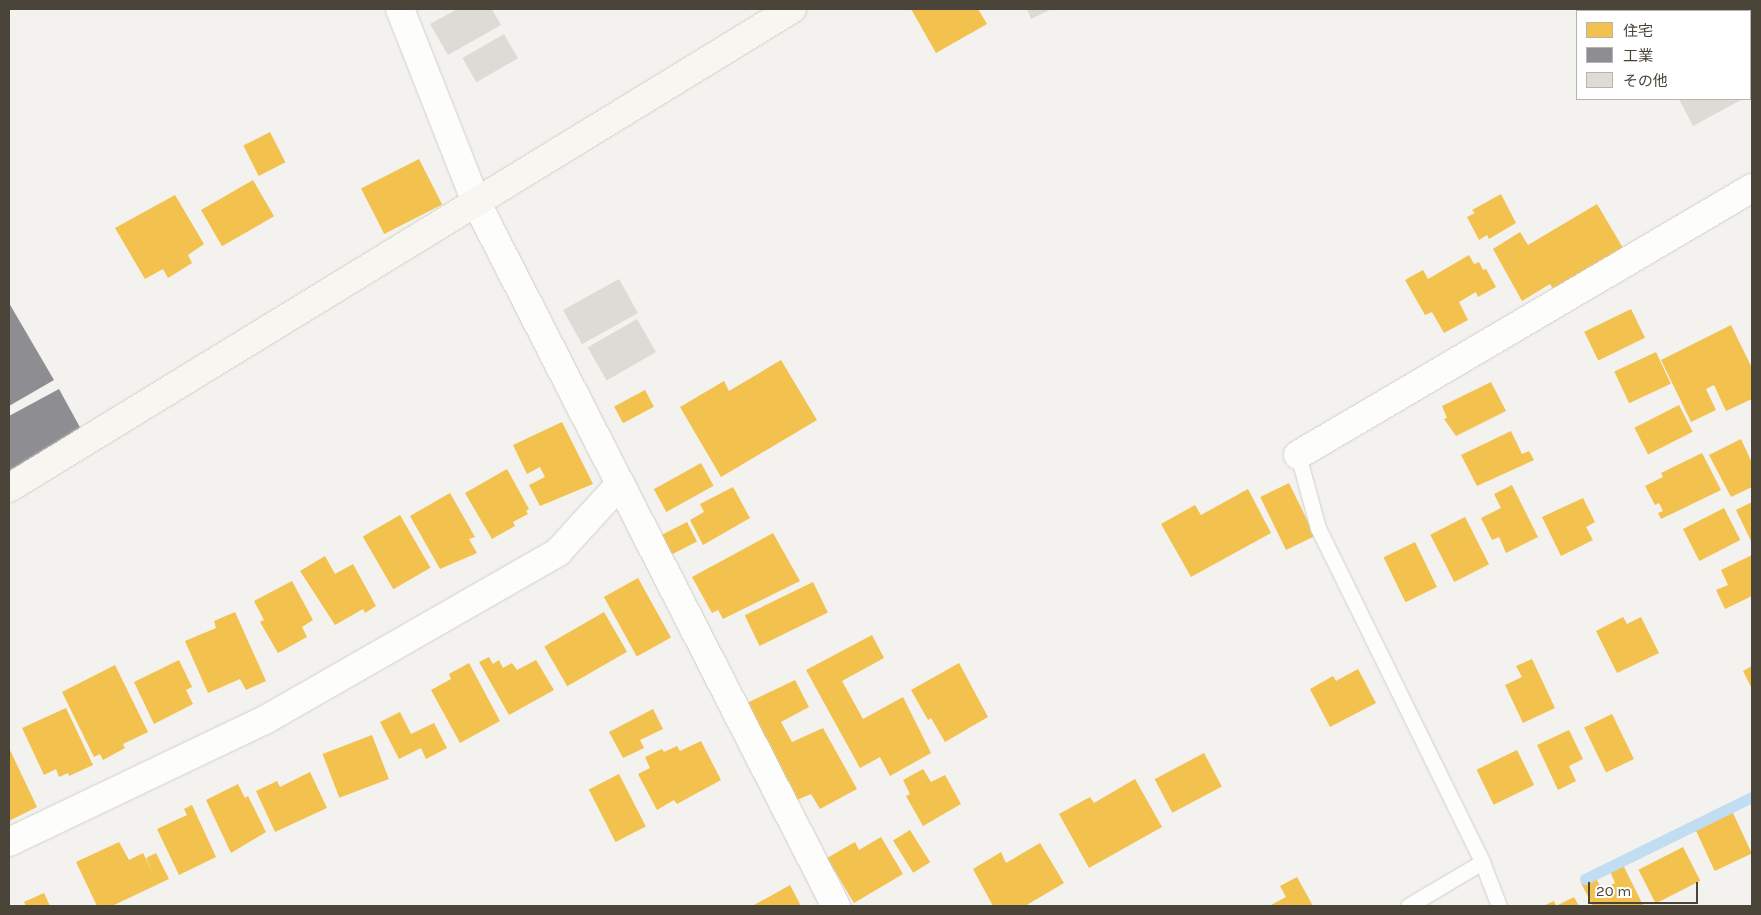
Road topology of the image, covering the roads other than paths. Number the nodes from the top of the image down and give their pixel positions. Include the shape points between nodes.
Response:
1 (400, 9) edge
2 (792, 9) edge
3 (1752, 188) edge
4 (476, 202) junction
5 (1298, 455) joint
6 (620, 484) junction
7 (9, 488) edge
8 (9, 842) edge
9 (1482, 862) junction
10 (836, 906) edge
11 (1408, 906) edge
12 (1499, 906) edge

1 - 4 street
2 - 4 street
3 - 5 street
4 - 6 street
4 - 7 street
5 - 9 lane via 1318,528
6 - 8 street via 558,552 265,720
6 - 10 street
9 - 11 lane
9 - 12 lane

